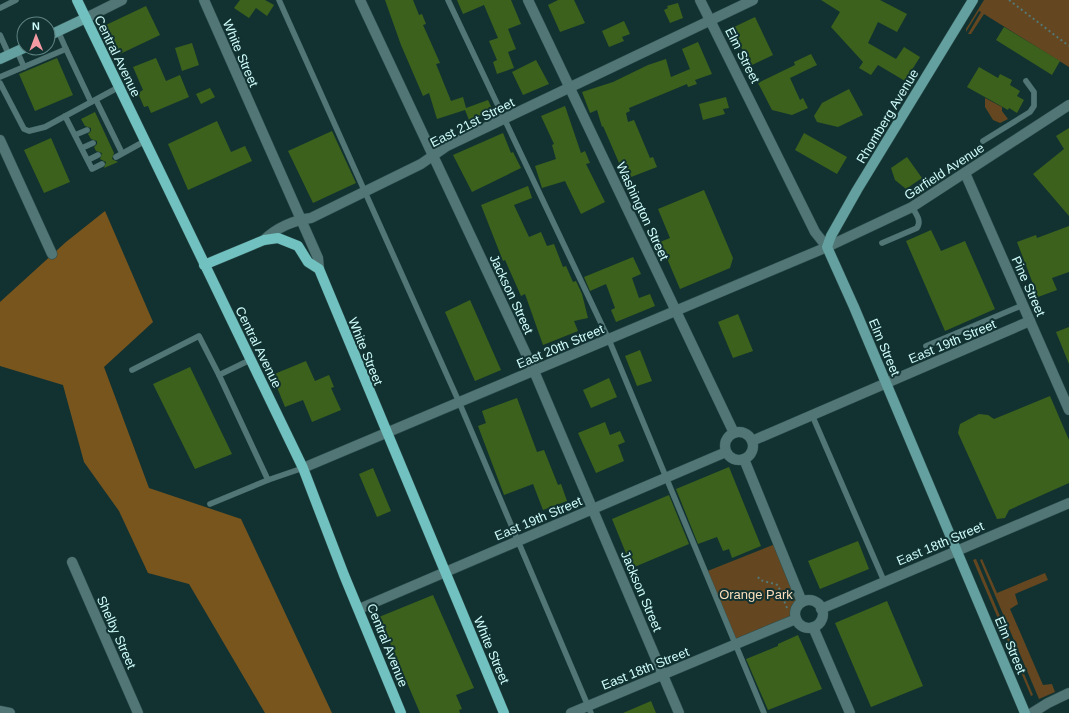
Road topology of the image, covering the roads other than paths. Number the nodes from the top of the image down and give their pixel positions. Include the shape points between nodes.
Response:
1 (16, 0) edge
2 (77, 0) edge
3 (122, 0) edge
4 (204, 0) edge
5 (279, 0) edge
6 (360, 0) edge
7 (448, 0) edge
8 (528, 0) edge
9 (700, 0) edge
10 (753, 0) edge
11 (972, 0) edge
12 (0, 8) edge
13 (86, 18) junction
14 (710, 20) junction
15 (58, 31) joint
16 (0, 35) edge
17 (66, 49) junction
18 (16, 50) edge
19 (16, 51) edge
20 (19, 56) edge
21 (0, 59) edge
22 (24, 67) junction
23 (0, 77) edge
24 (1026, 81) dead end
25 (0, 83) edge
26 (119, 87) junction
27 (570, 87) junction
28 (93, 101) junction
29 (1069, 105) edge
30 (66, 116) junction
31 (505, 119) junction
32 (106, 121) junction
33 (100, 124) dead end
34 (86, 130) dead end
35 (112, 133) junction
36 (75, 135) junction
37 (106, 136) dead end
38 (0, 140) edge
39 (145, 141) junction
40 (983, 141) dead end
41 (92, 143) dead end
42 (118, 145) junction
43 (82, 148) junction
44 (112, 148) dead end
45 (122, 153) junction
46 (98, 155) dead end
47 (433, 156) junction
48 (116, 157) dead end
49 (88, 160) junction
50 (102, 164) dead end
51 (965, 173) junction
52 (365, 192) junction
53 (912, 207) junction
54 (301, 219) junction
55 (264, 240) junction
56 (882, 243) dead end
57 (826, 247) junction
58 (52, 254) dead end
59 (204, 265) junction
60 (319, 269) junction
61 (1023, 305) junction
62 (675, 312) junction
63 (1030, 321) junction
64 (609, 340) junction
65 (926, 346) dead end
66 (250, 360) junction
67 (132, 370) dead end
68 (534, 371) junction
69 (219, 375) junction
70 (886, 383) junction
71 (459, 402) junction
72 (1069, 410) edge
73 (812, 415) junction
74 (386, 433) junction
75 (734, 433) junction
76 (752, 441) junction
77 (726, 452) junction
78 (744, 459) junction
79 (303, 468) junction
80 (666, 478) junction
81 (268, 480) junction
82 (1069, 503) edge
83 (210, 504) dead end
84 (593, 509) junction
85 (517, 541) junction
86 (957, 550) junction
87 (72, 562) dead end
88 (445, 572) junction
89 (884, 581) junction
90 (802, 602) junction
91 (359, 609) junction
92 (821, 609) junction
93 (796, 619) junction
94 (813, 627) junction
95 (735, 645) junction
96 (663, 675) junction
97 (1069, 693) edge
98 (589, 709) edge
99 (138, 713) edge
100 (402, 713) edge
101 (504, 713) edge
102 (571, 713) edge
103 (679, 713) edge
104 (764, 713) edge
105 (850, 713) edge
106 (1025, 713) edge
107 (1032, 713) edge

1 - 12 lane
2 - 13 main road, Central Avenue
3 - 13 street
4 - 54 street, White Street
5 - 52 lane
6 - 47 street, Jackson Street
7 - 31 lane
8 - 27 street, Washington Street
9 - 14 street, Elm Street
10 - 14 street, East 21st Street
11 - 57 main road, Rhomberg Avenue via 857,190
13 - 15 main road
13 - 26 main road, Central Avenue
14 - 27 street, East 21st Street
14 - 57 street, Elm Street via 816,232
15 - 17 lane
16 - 18 lane
17 - 22 lane
17 - 28 lane
19 - 21 main road
20 - 22 lane
22 - 23 lane
24 - 40 lane via 1034,92 1034,106 1030,112
25 - 30 lane via 24,129 29,132
26 - 28 lane
26 - 39 main road, Central Avenue
27 - 31 street, East 21st Street
27 - 62 street, Washington Street
28 - 30 lane
28 - 32 lane
29 - 51 street, Garfield Avenue
30 - 36 lane
31 - 47 street, East 21st Street via 447,146
31 - 64 lane
32 - 33 lane
32 - 35 lane
34 - 36 lane
35 - 37 lane
35 - 42 lane
36 - 43 lane
38 - 58 street
39 - 45 lane
39 - 59 main road, Central Avenue
41 - 43 lane
42 - 44 lane
42 - 45 lane
43 - 49 lane
45 - 48 lane
46 - 49 lane
47 - 52 street, East 21st Street
47 - 68 street, Jackson Street
49 - 50 lane via 92,169
51 - 53 street, Garfield Avenue
51 - 61 street, Pine Street
52 - 54 street, East 21st Street via 311,218
52 - 71 lane
53 - 56 lane via 919,219 919,225
53 - 57 street, Garfield Avenue
54 - 55 street, East 21st Street via 271,233
54 - 60 street, White Street via 318,258
55 - 59 main road, East 21st Street
55 - 60 main road via 278,238 290,241 298,246 308,262
57 - 62 street, East 20th Street
57 - 70 main road, Elm Street
59 - 66 main road, Central Avenue
60 - 74 main road, White Street
61 - 63 street, Pine Street
61 - 65 lane
62 - 64 street, East 20th Street
62 - 75 street, Washington Street
63 - 70 street, East 19th Street
63 - 72 street, Pine Street
64 - 68 street, East 20th Street
64 - 80 lane
66 - 69 lane
66 - 79 main road, Central Avenue
67 - 69 lane via 199,336
68 - 71 street, East 20th Street
68 - 84 street, Jackson Street
69 - 81 lane
70 - 73 street, East 19th Street
70 - 86 main road, Elm Street
71 - 74 street, East 20th Street
71 - 85 lane
73 - 76 street, East 19th Street
73 - 89 lane
74 - 79 street, East 20th Street
74 - 88 main road, White Street
75 - 76 street via 742,432
75 - 77 street via 725,443
76 - 78 street via 753,450
77 - 78 street via 734,459
77 - 80 street, East 19th Street
78 - 90 street
79 - 81 lane
79 - 91 main road, Central Avenue
80 - 84 street, East 19th Street
80 - 95 lane
81 - 83 lane
82 - 86 street, East 18th Street
84 - 85 street, East 19th Street
84 - 96 street, Jackson Street
85 - 88 street, East 19th Street
85 - 98 lane
86 - 89 street, East 18th Street
86 - 106 main road, Elm Street
87 - 99 street, Shelby Street
88 - 91 street, East 19th Street
88 - 101 main road, White Street
89 - 92 street, East 18th Street
90 - 92 street via 813,601
90 - 93 street via 796,610
91 - 100 main road, Central Avenue
92 - 94 street via 822,620
93 - 94 street via 803,627
93 - 95 street, East 18th Street
94 - 105 street
95 - 96 street, East 18th Street
95 - 104 lane
96 - 98 street, East 18th Street
96 - 103 street, Jackson Street
97 - 107 street
98 - 102 street, East 18th Street

